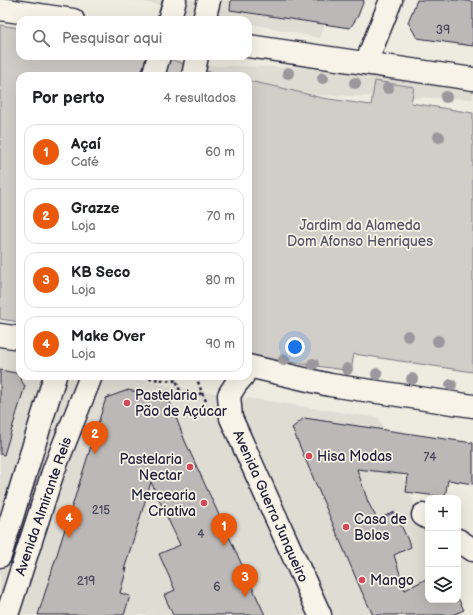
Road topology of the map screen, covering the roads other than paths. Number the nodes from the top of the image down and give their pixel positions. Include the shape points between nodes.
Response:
1 (175, 0) edge
2 (209, 0) edge
3 (390, 0) edge
4 (0, 9) edge
5 (46, 16) edge
6 (171, 16) edge
7 (205, 16) edge
8 (252, 47) edge
9 (158, 60) edge
10 (196, 60) edge
11 (366, 63) junction
12 (153, 72) edge
13 (194, 72) edge
14 (473, 79) edge
15 (0, 335) edge
16 (16, 337) edge
17 (252, 371) edge
18 (53, 380) edge
19 (89, 380) edge
20 (239, 380) edge
21 (473, 406) edge
22 (461, 542) edge
23 (473, 550) edge
24 (0, 556) edge
25 (7, 615) edge
26 (320, 615) edge

1 - 6 main road
2 - 7 main road
3 - 11 main road
4 - 5 main road
8 - 11 main road
9 - 12 main road
10 - 13 main road
11 - 14 main road
15 - 16 main road
17 - 21 main road
18 - 24 main road, Avenida Almirante Reis
19 - 25 main road, Avenida Almirante Reis via 52,472
20 - 26 main road, Avenida Guerra Junqueiro via 230,395 231,418
22 - 23 main road

